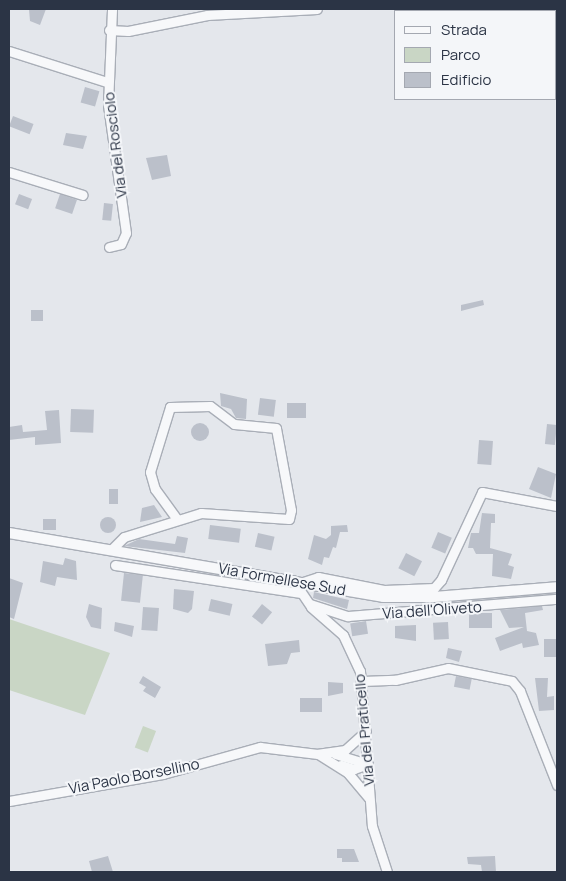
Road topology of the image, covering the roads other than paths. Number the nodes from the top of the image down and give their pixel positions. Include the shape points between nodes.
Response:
1 (112, 9) edge
2 (317, 9) edge
3 (109, 30) junction
4 (9, 51) edge
5 (107, 82) junction
6 (9, 172) edge
7 (84, 196) dead end
8 (109, 247) dead end
9 (557, 506) edge
10 (177, 519) junction
11 (9, 533) edge
12 (111, 550) junction
13 (115, 565) dead end
14 (298, 581) junction
15 (557, 587) edge
16 (301, 594) junction
17 (557, 599) edge
18 (309, 604) junction
19 (362, 681) junction
20 (366, 731) junction
21 (334, 758) junction
22 (368, 764) junction
23 (557, 785) edge
24 (370, 799) junction
25 (9, 801) edge
26 (387, 872) edge

1 - 3 street, Via del Rosciolo
2 - 3 street via 207,15 128,31
3 - 5 street, Via del Rosciolo
4 - 5 street
5 - 8 street, Via del Rosciolo via 126,233 121,244
6 - 7 street
9 - 14 street via 482,492 440,582 434,588 384,590 318,577
10 - 10 street via 208,512 250,519 289,519 291,510 277,429 234,424 210,406 170,407 150,472 156,492
10 - 12 street via 124,537
11 - 12 street, Via Formellese Sud
12 - 14 street, Via Formellese Sud
13 - 16 street
14 - 15 street, Via Formellese Sud via 399,598
14 - 16 street, Via del Praticello
16 - 18 street, Via del Praticello
17 - 18 street, Via dell'Oliveto via 348,616
18 - 19 street, Via del Praticello via 345,637
19 - 20 street, Via del Praticello
19 - 23 street via 395,680 444,668 510,679 520,691
20 - 21 street
20 - 22 street, Via del Praticello
21 - 22 street, Via Paolo Borsellino via 354,769
21 - 24 street
21 - 25 street, Via Paolo Borsellino via 260,747 162,774
22 - 24 street, Via del Praticello
24 - 26 street, Via del Praticello via 375,840

